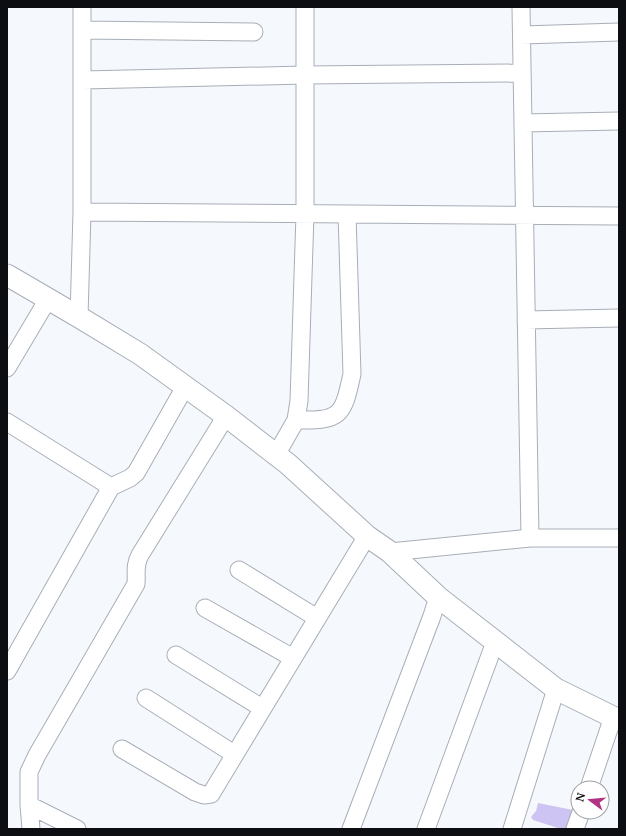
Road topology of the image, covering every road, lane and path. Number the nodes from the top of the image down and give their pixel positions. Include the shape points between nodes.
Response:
1 (82, 7) edge
2 (305, 7) edge
3 (521, 7) edge
4 (83, 30) junction
5 (254, 32) dead end
6 (619, 32) edge
7 (522, 35) junction
8 (522, 73) junction
9 (305, 75) junction
10 (82, 80) junction
11 (619, 121) edge
12 (523, 123) junction
13 (82, 212) junction
14 (305, 214) junction
15 (347, 214) junction
16 (525, 216) junction
17 (619, 216) edge
18 (7, 275) edge
19 (48, 299) junction
20 (79, 317) junction
21 (619, 318) edge
22 (526, 320) junction
23 (7, 368) edge
24 (185, 386) junction
25 (226, 416) junction
26 (296, 420) junction
27 (7, 422) edge
28 (276, 455) junction
29 (111, 487) junction
30 (367, 536) junction
31 (530, 538) junction
32 (619, 538) edge
33 (390, 552) junction
34 (239, 570) dead end
35 (438, 597) junction
36 (205, 608) dead end
37 (317, 618) junction
38 (495, 642) junction
39 (176, 655) dead end
40 (293, 658) junction
41 (7, 671) edge
42 (556, 689) junction
43 (146, 698) dead end
44 (262, 708) junction
45 (616, 718) edge
46 (122, 749) dead end
47 (234, 754) junction
48 (592, 780) edge
49 (29, 805) junction
50 (31, 829) edge
51 (76, 829) edge
52 (351, 829) edge
53 (426, 829) edge
54 (512, 829) edge

1 - 4 street
2 - 9 street
3 - 7 street
4 - 5 street
4 - 10 street
6 - 7 street
7 - 8 street
8 - 9 street
8 - 12 street
9 - 10 street
9 - 14 street
10 - 13 street
11 - 12 street
12 - 16 street
13 - 14 street
13 - 20 street
14 - 15 street
14 - 26 street via 299,401
15 - 16 street
15 - 26 street via 352,374 347,398 340,411 328,419
16 - 17 street
16 - 22 street
18 - 19 street
19 - 20 street
19 - 23 street
20 - 24 street via 140,354
21 - 22 street
22 - 31 street
24 - 25 street
24 - 29 street via 136,473
25 - 28 street
25 - 49 street via 140,555 135,567 136,584 37,754 29,772
26 - 28 street
27 - 29 street
28 - 30 street
29 - 41 street
30 - 33 street
30 - 37 street
31 - 32 street
31 - 33 street
33 - 35 street
34 - 37 street
35 - 38 street
35 - 52 street
36 - 40 street
37 - 40 street
38 - 42 street
38 - 53 street
39 - 44 street
40 - 44 street
42 - 45 street
42 - 54 street
43 - 47 street
44 - 47 street
45 - 48 street
46 - 47 street via 204,796 211,794
49 - 50 street
49 - 51 street

